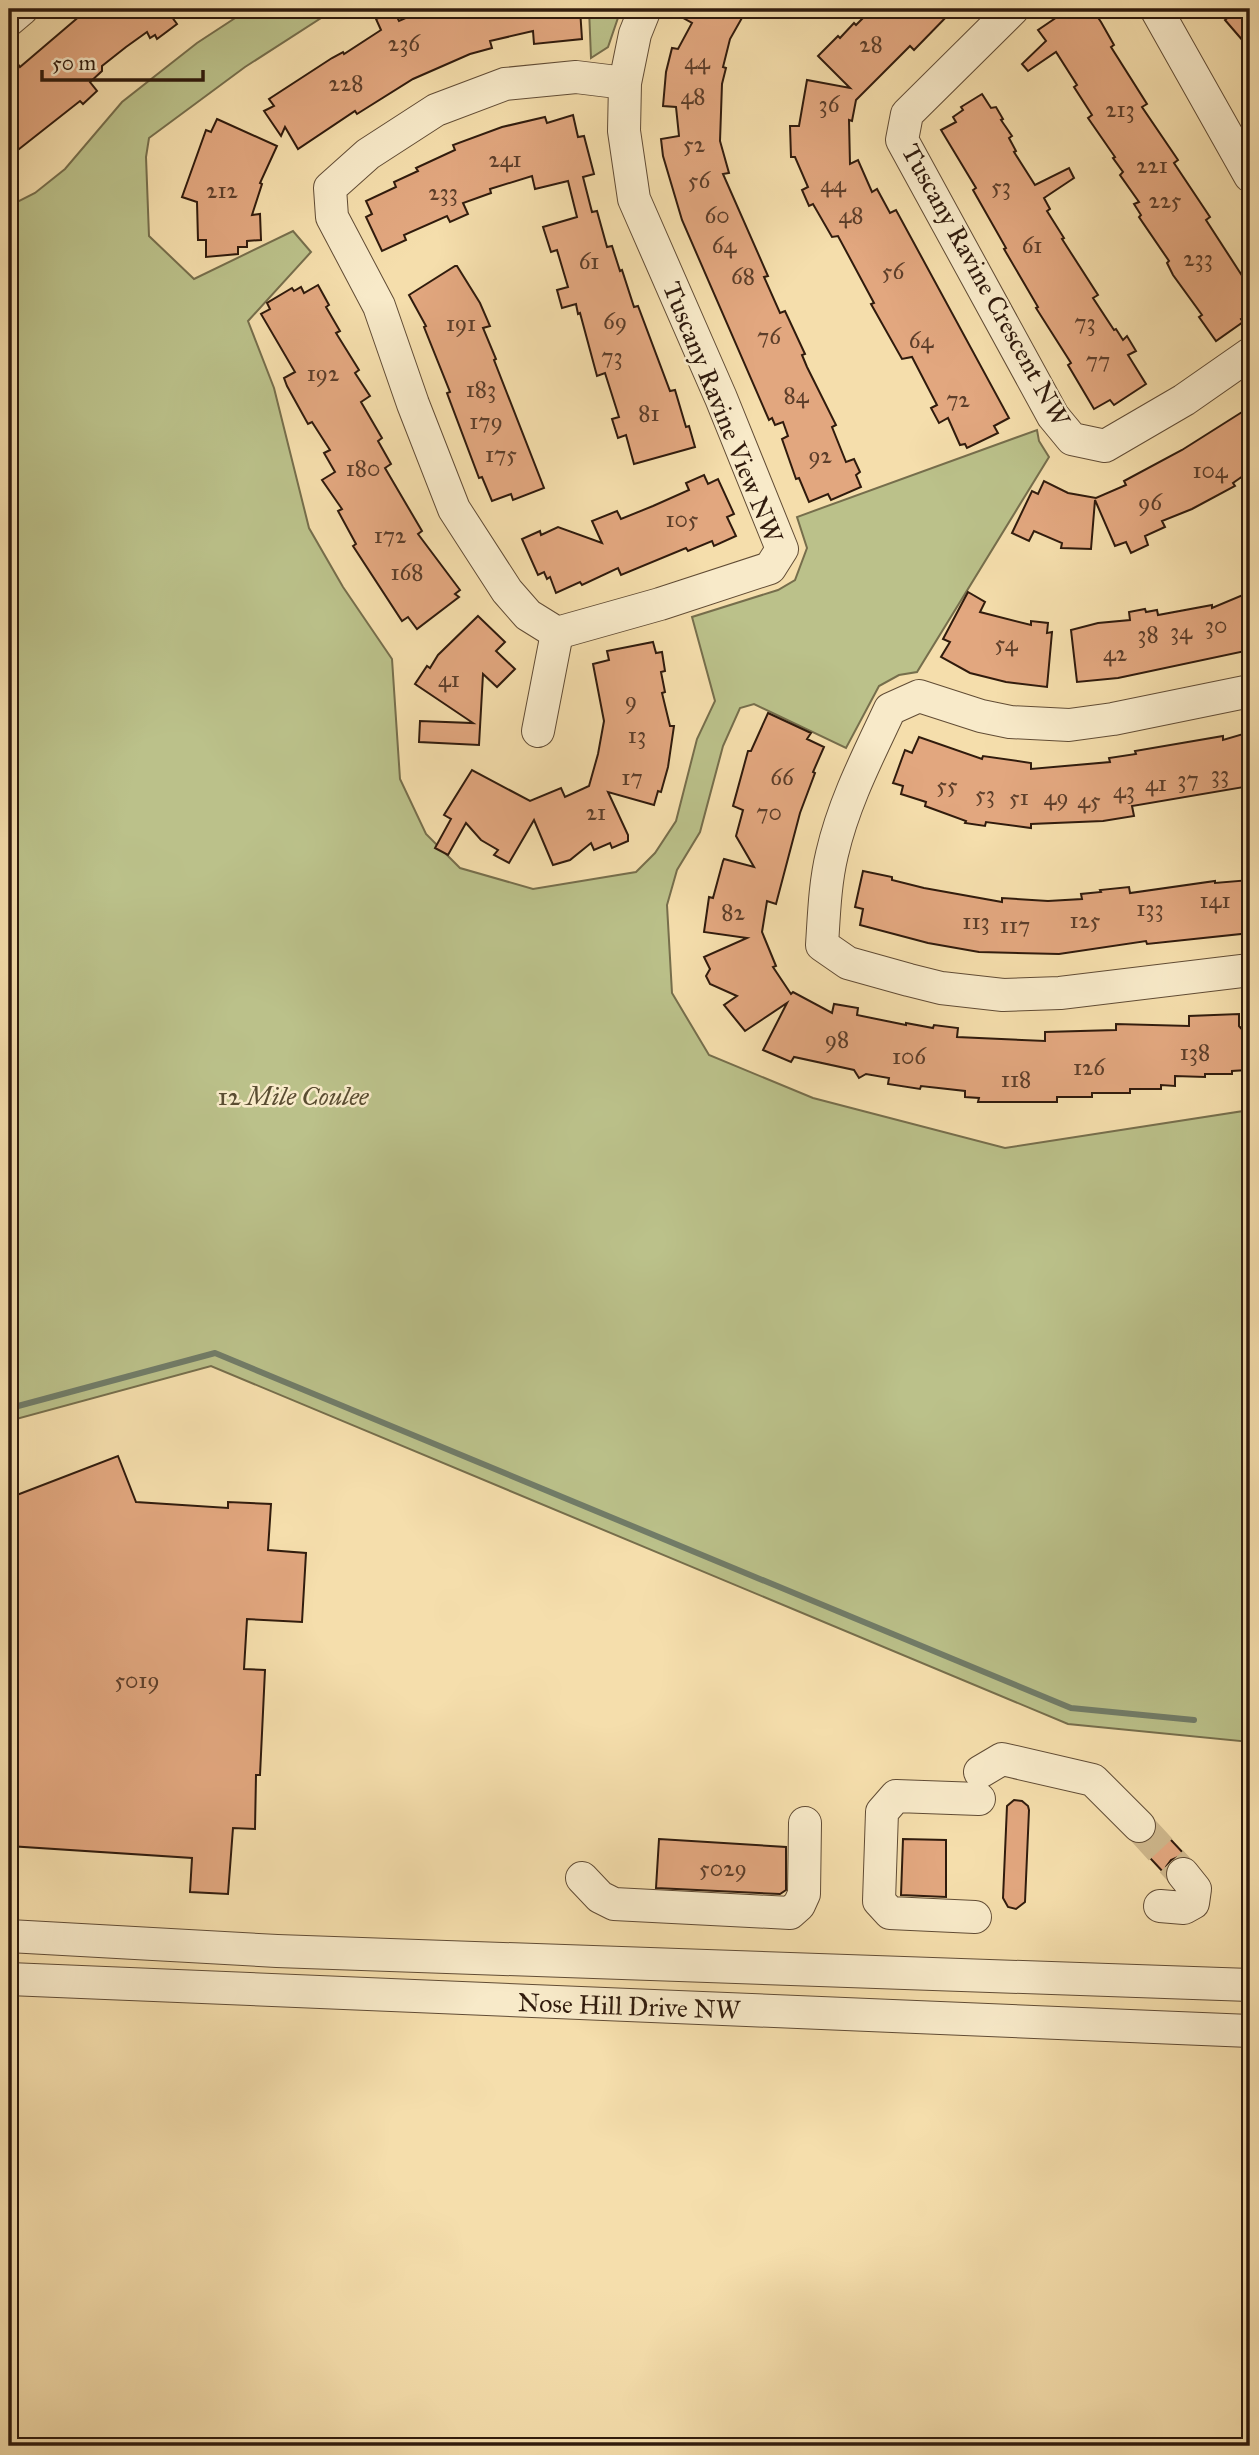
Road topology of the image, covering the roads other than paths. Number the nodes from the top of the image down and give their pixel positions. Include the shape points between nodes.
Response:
1 (22, 9) edge
2 (645, 9) edge
3 (1013, 9) edge
4 (1156, 9) edge
5 (9, 20) edge
6 (625, 83) junction
7 (1250, 176) edge
8 (1250, 354) edge
9 (557, 633) junction
10 (1250, 691) edge
11 (538, 731) dead end
12 (1250, 970) edge
13 (805, 1823) dead end
14 (1139, 1826) tunnel mouth
15 (1184, 1874) tunnel mouth
16 (582, 1878) dead end
17 (1160, 1906) dead end
18 (975, 1917) dead end
19 (9, 1921) edge
20 (9, 1936) edge
21 (151, 1945) junction
22 (9, 1979) edge
23 (1250, 1984) edge
24 (1250, 2031) edge

1 - 5 street
2 - 6 street, Tuscany Ravine View NW
3 - 8 street, Tuscany Ravine Crescent NW via 906,114 902,141 1053,416 1072,439 1105,446
4 - 7 street
6 - 9 street, Tuscany Ravine View NW via 624,131 634,199 782,549 770,568
6 - 9 street via 576,77 505,84 436,110 369,154 330,188 332,216 379,306 454,509 506,592 528,615
9 - 11 street
10 - 12 street via 1069,725 1010,722 919,696 890,709 838,829 826,882 822,945 848,963 909,980 1003,995 1060,993
13 - 16 street via 804,1894 790,1913 614,1904
14 - 18 street via 1093,1780 1002,1759 979,1786 896,1796 882,1812 879,1901 890,1913
15 - 17 street via 1195,1889 1193,1903 1184,1908
19 - 21 street
20 - 21 street, Nose Hill Drive NW
21 - 23 street, Nose Hill Drive NW
22 - 24 street, Nose Hill Drive NW

